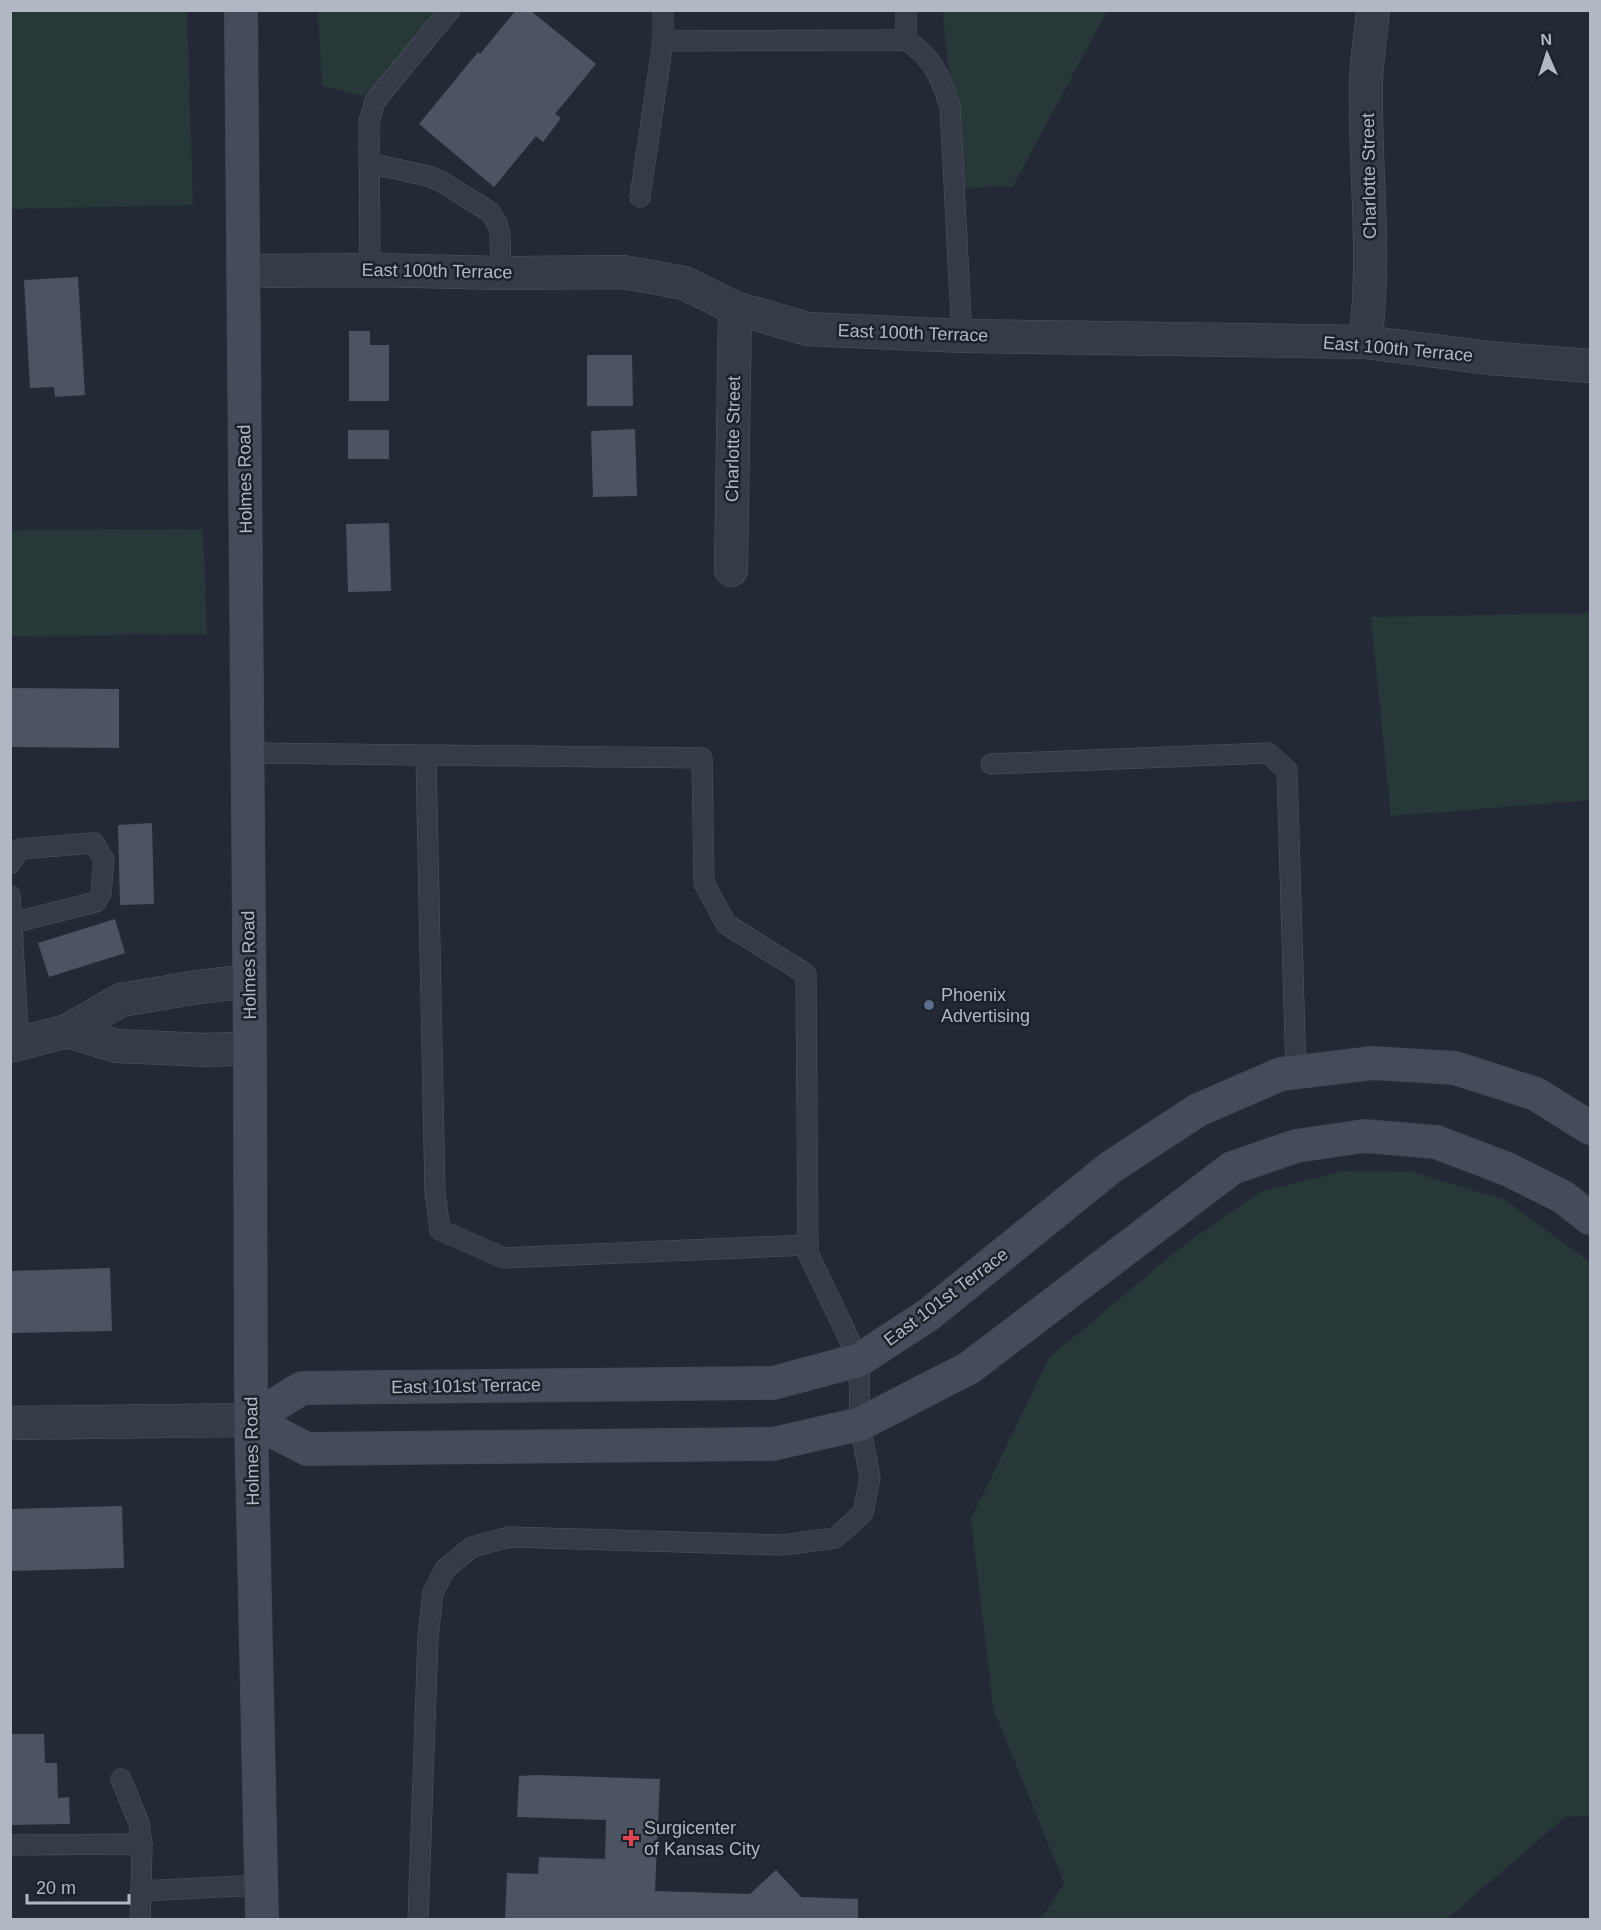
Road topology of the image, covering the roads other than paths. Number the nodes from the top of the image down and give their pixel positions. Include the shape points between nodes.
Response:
1 (450, 10) edge
2 (663, 10) edge
3 (906, 10) edge
4 (1373, 10) edge
5 (241, 16) edge
6 (906, 40) junction
7 (663, 41) junction
8 (369, 163) junction
9 (640, 197) dead end
10 (370, 270) junction
11 (243, 271) junction
12 (501, 273) junction
13 (735, 308) junction
14 (962, 336) junction
15 (1365, 342) junction
16 (1590, 366) edge
17 (731, 570) dead end
18 (248, 753) junction
19 (426, 755) junction
20 (991, 764) dead end
21 (10, 864) edge
22 (10, 895) edge
23 (12, 923) junction
24 (249, 981) junction
25 (67, 1031) junction
26 (15, 1045) edge
27 (250, 1048) junction
28 (1296, 1072) junction
29 (1590, 1128) edge
30 (1590, 1218) edge
31 (808, 1245) junction
32 (859, 1360) junction
33 (251, 1420) junction
34 (10, 1423) edge
35 (860, 1424) junction
36 (121, 1779) dead end
37 (142, 1844) junction
38 (10, 1845) edge
39 (261, 1885) junction
40 (141, 1891) junction
41 (141, 1920) edge
42 (262, 1920) edge
43 (418, 1920) edge

1 - 8 lane via 375,101 369,122
2 - 7 lane
3 - 6 lane
4 - 15 street, Charlotte Street via 1366,79 1370,308
5 - 11 street, Holmes Road
6 - 7 lane
6 - 14 lane via 921,49 935,68 950,107
7 - 9 lane
8 - 10 lane
8 - 12 lane via 428,176 490,212 500,234
10 - 11 street, East 100th Terrace
10 - 12 street, East 100th Terrace
11 - 18 street, Holmes Road
12 - 13 street, East 100th Terrace via 623,272 684,283
13 - 14 street, East 100th Terrace via 808,329
13 - 17 street, Charlotte Street
14 - 15 street, East 100th Terrace
15 - 16 street, East 100th Terrace
18 - 19 lane
18 - 24 street, Holmes Road
19 - 31 lane via 702,758 704,883 726,924 806,974
19 - 31 lane via 435,1192 440,1230 504,1258
20 - 28 lane via 1268,753 1287,770
21 - 23 lane via 20,849 94,843 104,860 101,893 96,902
22 - 23 lane
23 - 26 lane
24 - 25 street via 121,1000
24 - 27 street, Holmes Road
25 - 26 street
25 - 27 street via 117,1046
27 - 33 street, Holmes Road
28 - 29 street, East 101st Terrace via 1373,1063 1455,1068 1536,1094
28 - 32 street, East 101st Terrace via 1281,1074 1198,1110 1111,1167 928,1315
30 - 35 street via 1563,1197 1507,1169 1436,1142 1364,1136 1296,1146 1232,1168 969,1368
31 - 32 lane via 808,1253
32 - 33 street, East 101st Terrace via 773,1383 302,1388
32 - 35 lane
33 - 34 street
33 - 35 street via 307,1449 773,1444
33 - 39 street, Holmes Road
35 - 43 lane via 870,1478 863,1513 835,1538 783,1545 510,1537 472,1547 445,1569 433,1593 428,1637
36 - 37 lane via 139,1824
37 - 38 lane
37 - 40 lane
39 - 40 lane
39 - 42 street, Holmes Road
40 - 41 lane

